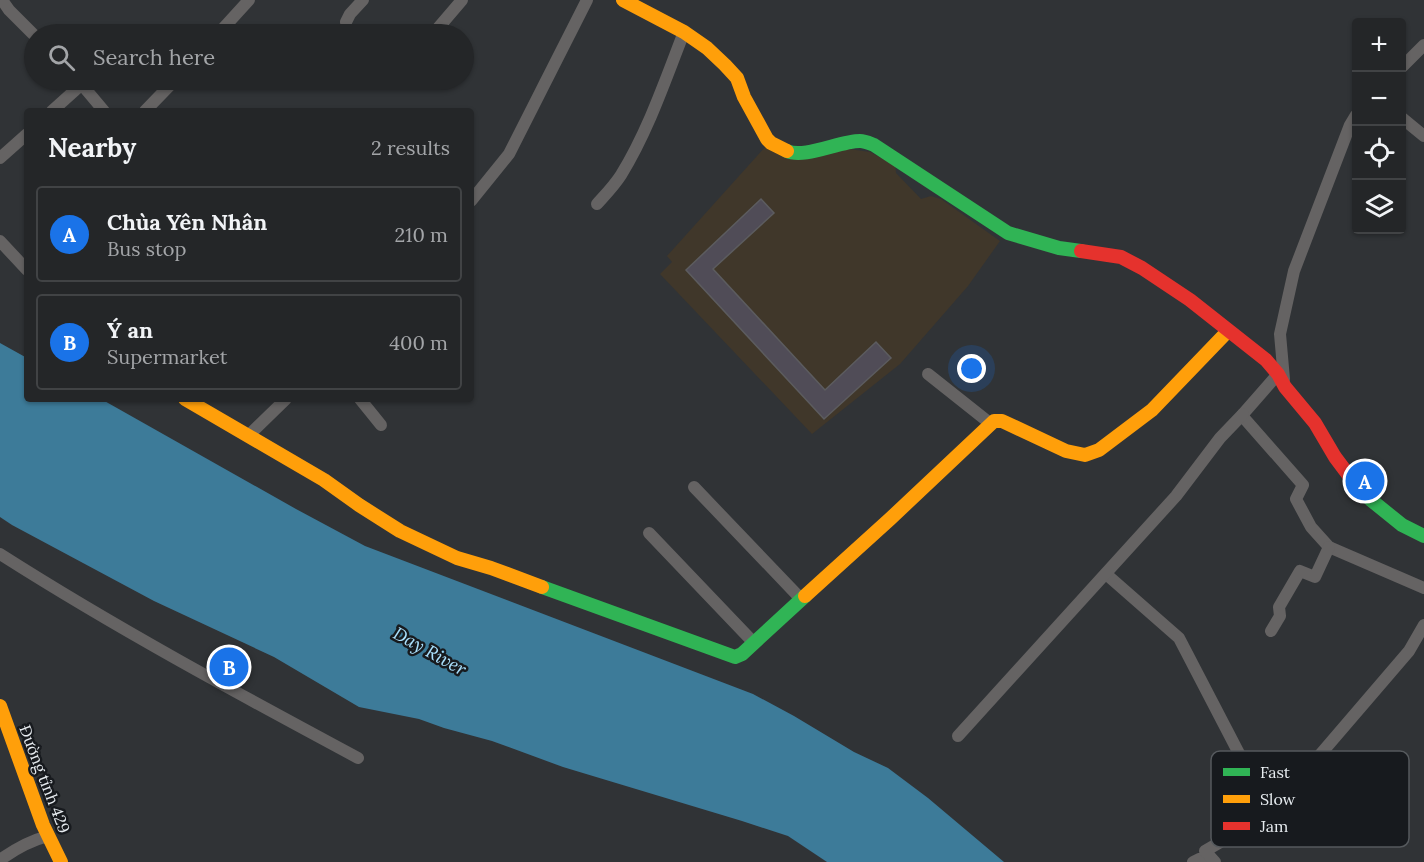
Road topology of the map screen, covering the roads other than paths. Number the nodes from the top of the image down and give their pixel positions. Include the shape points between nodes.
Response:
1 (2, 0) edge
2 (249, 0) edge
3 (363, 0) edge
4 (462, 0) edge
5 (587, 0) edge
6 (623, 0) edge
7 (346, 22) dead end
8 (227, 24) edge
9 (442, 24) edge
10 (24, 25) edge
11 (684, 32) junction
12 (1424, 45) edge
13 (1406, 62) edge
14 (72, 90) edge
15 (87, 90) edge
16 (165, 90) edge
17 (55, 108) edge
18 (102, 108) edge
19 (148, 108) edge
20 (1352, 122) edge
21 (1406, 122) edge
22 (1424, 136) edge
23 (24, 137) edge
24 (0, 158) edge
25 (474, 197) edge
26 (597, 204) dead end
27 (0, 241) edge
28 (24, 267) edge
29 (1228, 331) junction
30 (928, 374) dead end
31 (1278, 374) junction
32 (1285, 387) junction
33 (190, 402) edge
34 (283, 402) edge
35 (362, 402) edge
36 (1243, 414) junction
37 (991, 424) junction
38 (381, 425) dead end
39 (248, 436) junction
40 (694, 487) dead end
41 (649, 533) dead end
42 (1424, 536) edge
43 (1329, 547) junction
44 (0, 554) edge
45 (1106, 574) junction
46 (1424, 588) edge
47 (801, 599) junction
48 (1424, 624) edge
49 (1271, 631) dead end
50 (754, 643) junction
51 (1420, 643) edge
52 (0, 706) edge
53 (958, 736) dead end
54 (1238, 751) edge
55 (1323, 751) edge
56 (358, 758) dead end
57 (48, 836) junction
58 (1212, 847) edge
59 (0, 860) edge
60 (1213, 860) edge
61 (61, 862) edge
62 (1193, 862) edge

1 - 10 street
2 - 8 street
3 - 7 street
4 - 9 street
5 - 25 street via 509,154
6 - 11 street
11 - 26 street via 642,135 620,177
11 - 29 street via 737,78 771,143 790,153 849,142 874,145 1008,233 1059,248 1121,257 1142,268
12 - 13 street
14 - 17 street
15 - 18 street
16 - 19 street
20 - 32 street via 1294,271 1280,334
21 - 22 street
23 - 24 street
27 - 28 street
29 - 31 street
29 - 37 street via 1152,410 1099,450 1085,455 1066,451 1002,421
30 - 37 street
31 - 32 street
31 - 36 street
32 - 42 street via 1315,423 1354,482 1402,525
33 - 39 street
34 - 39 street
35 - 38 street
36 - 43 street via 1303,485 1296,499 1311,527
36 - 45 street
37 - 47 street
39 - 50 street via 400,531 457,558 731,656 739,656
40 - 47 street
41 - 50 street
43 - 46 street
43 - 49 street via 1315,577 1300,571 1279,607 1280,616
44 - 56 street via 125,631
45 - 53 street
45 - 54 street via 1179,638
47 - 50 street
48 - 51 street
51 - 55 street
52 - 57 street, Đường tỉnh 429
57 - 59 street via 17,848
57 - 61 street, Đường tỉnh 429
58 - 60 street via 1205,851
60 - 62 street

